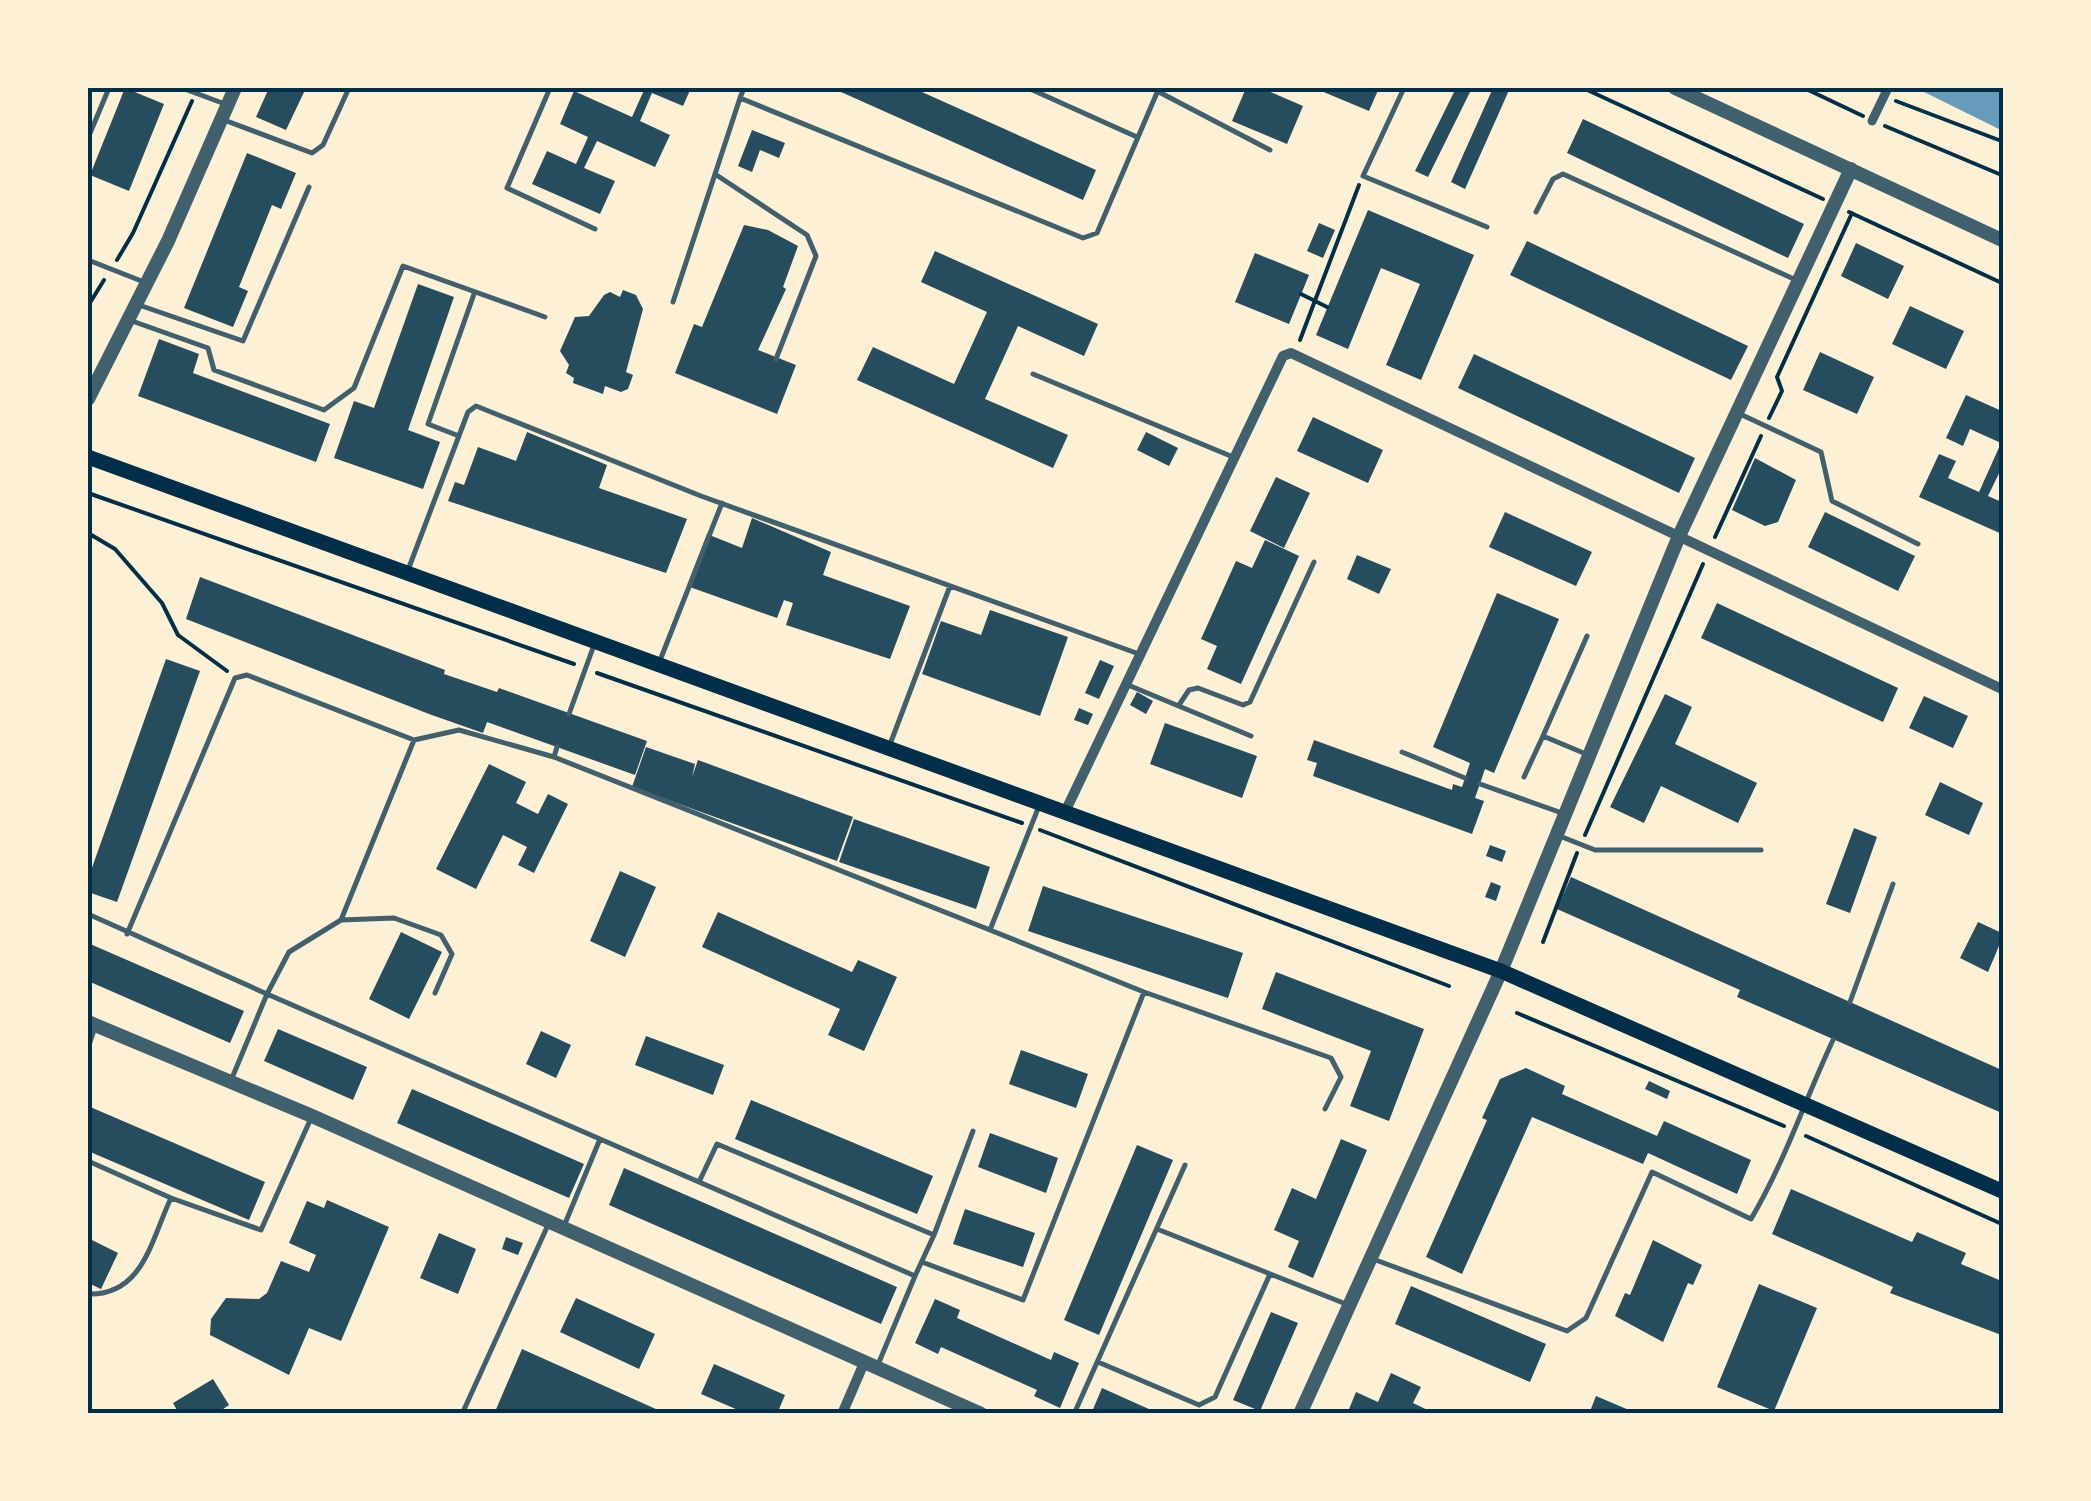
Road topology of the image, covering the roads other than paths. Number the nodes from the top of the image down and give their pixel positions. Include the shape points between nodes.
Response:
1 (109, 88) edge
2 (182, 88) edge
3 (235, 88) edge
4 (350, 88) edge
5 (550, 88) edge
6 (744, 88) edge
7 (1028, 88) edge
8 (1404, 88) edge
9 (1675, 88) edge
10 (1888, 88) edge
11 (1158, 89) edge
12 (740, 98) junction
13 (224, 112) junction
14 (88, 113) edge
15 (97, 116) junction
16 (1872, 120) road end
17 (1137, 137) junction
18 (88, 138) edge
19 (1270, 150) dead end
20 (1851, 170) junction
21 (714, 174) junction
22 (309, 186) dead end
23 (1536, 212) dead end
24 (1486, 226) dead end
25 (595, 229) dead end
26 (2004, 241) edge
27 (88, 260) edge
28 (1799, 281) junction
29 (147, 283) junction
30 (474, 292) junction
31 (673, 302) dead end
32 (136, 304) junction
33 (545, 317) dead end
34 (128, 320) junction
35 (776, 359) dead end
36 (1033, 374) dead end
37 (88, 400) edge
38 (1737, 413) junction
39 (459, 436) junction
40 (1233, 457) junction
41 (88, 458) edge
42 (722, 503) junction
43 (1680, 536) junction
44 (1918, 544) dead end
45 (1314, 562) dead end
46 (407, 573) junction
47 (950, 586) junction
48 (1587, 636) dead end
49 (595, 642) junction
50 (1140, 654) junction
51 (658, 664) junction
52 (1125, 684) junction
53 (2004, 690) edge
54 (1179, 705) junction
55 (569, 714) dead end
56 (1251, 736) dead end
57 (1542, 736) junction
58 (414, 740) junction
59 (557, 747) dead end
60 (889, 747) junction
61 (1402, 752) dead end
62 (554, 756) junction
63 (1589, 756) junction
64 (1524, 777) dead end
65 (1465, 778) dead end
66 (1480, 784) dead end
67 (1040, 803) junction
68 (1065, 812) junction
69 (1565, 814) junction
70 (1556, 836) junction
71 (1761, 850) dead end
72 (1893, 884) dead end
73 (88, 914) edge
74 (341, 920) junction
75 (990, 930) junction
76 (128, 934) junction
77 (1501, 971) junction
78 (1144, 992) junction
79 (435, 993) dead end
80 (267, 994) junction
81 (1850, 1002) dead end
82 (91, 1024) edge
83 (1833, 1040) dead end
84 (88, 1048) edge
85 (230, 1080) junction
86 (1803, 1104) junction
87 (1325, 1110) dead end
88 (312, 1116) junction
89 (973, 1131) dead end
90 (600, 1139) junction
91 (88, 1161) edge
92 (1185, 1165) dead end
93 (699, 1182) junction
94 (2004, 1192) edge
95 (171, 1198) junction
96 (557, 1224) junction
97 (1157, 1229) junction
98 (934, 1235) junction
99 (1370, 1258) junction
100 (922, 1262) junction
101 (1270, 1274) junction
102 (915, 1276) junction
103 (88, 1294) edge
104 (1349, 1305) junction
105 (1098, 1362) junction
106 (870, 1366) junction
107 (958, 1409) edge
108 (462, 1414) edge
109 (842, 1414) edge
110 (981, 1414) edge
111 (1074, 1414) edge
112 (1300, 1414) edge

1 - 15 lane
2 - 13 lane
3 - 13 street
4 - 13 lane via 323,145 312,153
5 - 25 lane via 507,188
6 - 12 lane
7 - 17 lane
8 - 24 lane via 1363,176
9 - 20 street
10 - 16 street
11 - 17 lane
11 - 19 lane
12 - 17 lane via 1083,238 1092,237
12 - 21 lane
13 - 29 street
14 - 15 lane
15 - 18 lane
20 - 26 street
20 - 28 street
21 - 31 lane
21 - 35 lane via 807,235 816,256
22 - 32 lane via 243,342
23 - 28 lane via 1553,179 1563,174
27 - 29 lane
28 - 38 street
29 - 32 street
30 - 33 lane
30 - 34 lane via 402,267 354,388 324,410 212,369 208,348
30 - 39 lane via 428,422
32 - 34 street
34 - 37 street
36 - 40 lane
38 - 43 street
38 - 44 lane via 1821,452 1832,501
39 - 42 lane via 476,406
39 - 46 lane
40 - 43 street via 1283,356 1295,354
40 - 50 street
41 - 46 main road
42 - 47 lane
42 - 51 lane
43 - 53 street
43 - 63 street
45 - 54 lane via 1254,698 1243,705 1198,688
46 - 49 main road
47 - 50 lane
47 - 60 lane
48 - 57 lane
49 - 51 main road
49 - 55 lane
50 - 52 street
51 - 60 main road
52 - 54 lane
52 - 68 street
54 - 56 lane
57 - 63 lane
57 - 64 lane
58 - 62 lane via 459,730
58 - 74 lane
58 - 76 lane via 261,679 235,678
59 - 62 lane
60 - 67 main road
61 - 65 lane
62 - 75 lane
63 - 69 street
66 - 69 lane
67 - 68 main road
67 - 75 lane
68 - 77 main road
69 - 70 street
70 - 71 lane via 1595,850
70 - 77 street
72 - 81 lane
73 - 76 lane
74 - 79 lane via 394,918 440,934 452,954
74 - 80 lane via 289,952
75 - 78 lane
76 - 80 lane
77 - 86 main road
77 - 99 street
78 - 87 lane via 1331,1058 1340,1078
78 - 100 lane via 1023,1300
80 - 85 lane
80 - 90 lane
82 - 84 lane
82 - 85 street
83 - 86 lane
85 - 88 street
86 - 94 main road
86 - 99 lane via 1785,1160 1751,1218 1652,1172 1586,1318 1567,1331
88 - 95 lane via 261,1230
88 - 96 street
89 - 98 lane
90 - 93 lane
90 - 96 lane
91 - 95 lane
92 - 97 lane
93 - 98 lane via 716,1144
93 - 102 lane
95 - 103 lane via 133,1280 114,1294
96 - 106 street
96 - 108 lane
97 - 101 lane
97 - 105 lane
98 - 100 lane
99 - 104 street
100 - 102 lane
101 - 104 lane
101 - 105 lane via 1215,1397 1198,1405
102 - 106 lane
104 - 112 street
105 - 111 lane
106 - 107 street
106 - 109 street
107 - 110 street

